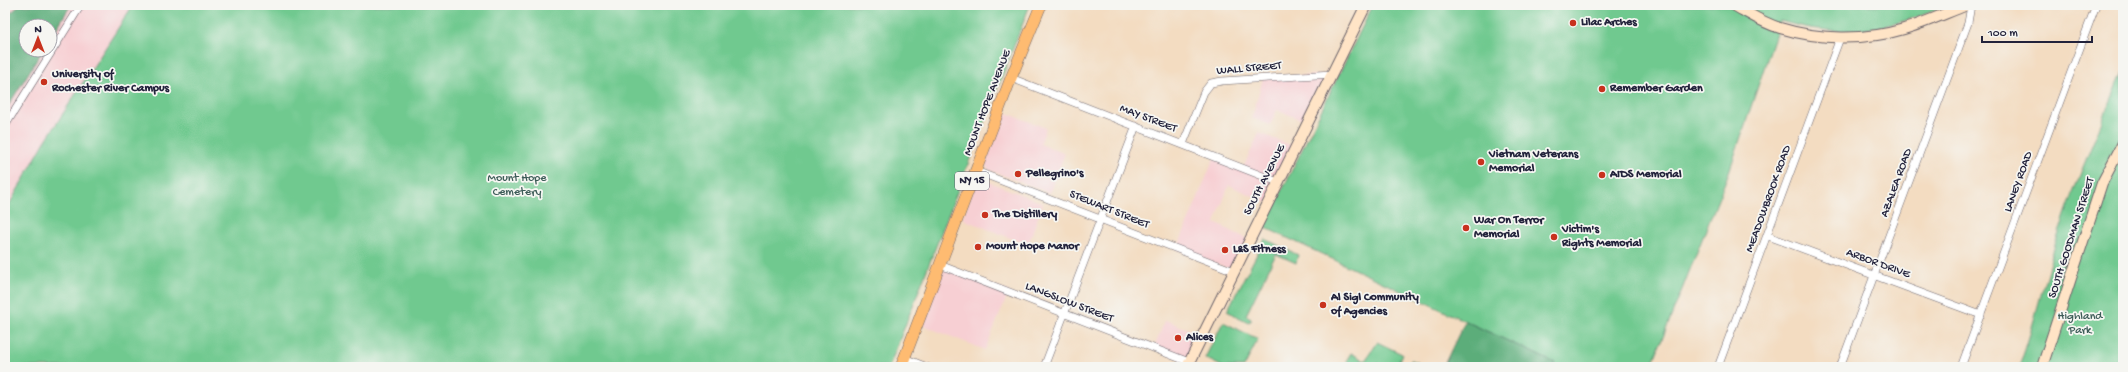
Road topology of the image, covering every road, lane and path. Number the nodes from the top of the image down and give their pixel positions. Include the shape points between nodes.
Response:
1 (81, 5) edge
2 (1041, 5) edge
3 (1366, 5) edge
4 (1733, 5) edge
5 (1967, 5) edge
6 (1970, 5) edge
7 (2096, 5) edge
8 (1840, 38) junction
9 (1332, 74) junction
10 (1010, 78) junction
11 (5, 126) edge
12 (1136, 126) junction
13 (2123, 143) edge
14 (1183, 144) junction
15 (976, 171) junction
16 (1278, 182) junction
17 (1100, 218) junction
18 (1768, 236) junction
19 (940, 265) junction
20 (1234, 271) junction
21 (1874, 274) junction
22 (1064, 314) junction
23 (1981, 315) junction
24 (902, 362) edge
25 (1188, 365) edge
26 (927, 367) edge
27 (1044, 367) edge
28 (1718, 367) edge
29 (1840, 367) edge
30 (1962, 367) edge
31 (2042, 367) edge

1 - 11 street
2 - 10 main road, MOUNT HOPE AVENUE / NY 15
3 - 9 main road, SOUTH AVENUE
4 - 8 main road via 1778,28
5 - 8 main road via 1903,29 1869,36
6 - 21 street, AZALEA ROAD via 1968,23
7 - 23 street, LANEY ROAD
8 - 18 street, MEADOWBROOK ROAD
9 - 14 street, WALL STREET via 1211,83 1204,92
9 - 16 main road, SOUTH AVENUE
10 - 12 street, MAY STREET
10 - 15 main road, MOUNT HOPE AVENUE / NY 15
12 - 14 street, MAY STREET
12 - 17 street
13 - 31 main road, SOUTH GOODMAN STREET via 2102,183
14 - 16 street, MAY STREET
15 - 17 street, STEWART STREET
15 - 19 main road, MOUNT HOPE AVENUE / NY 15
16 - 20 main road, SOUTH AVENUE
17 - 20 street, STEWART STREET
17 - 22 street
18 - 21 street, ARBOR DRIVE
18 - 28 street, MEADOWBROOK ROAD
19 - 22 street, LANGSLOW STREET
19 - 24 main road, MOUNT HOPE AVENUE / NY 15
20 - 25 main road, SOUTH AVENUE
21 - 23 street, ARBOR DRIVE
21 - 29 street, AZALEA ROAD
22 - 25 street, LANGSLOW STREET
22 - 27 street
23 - 30 street, LANEY ROAD
24 - 26 street

